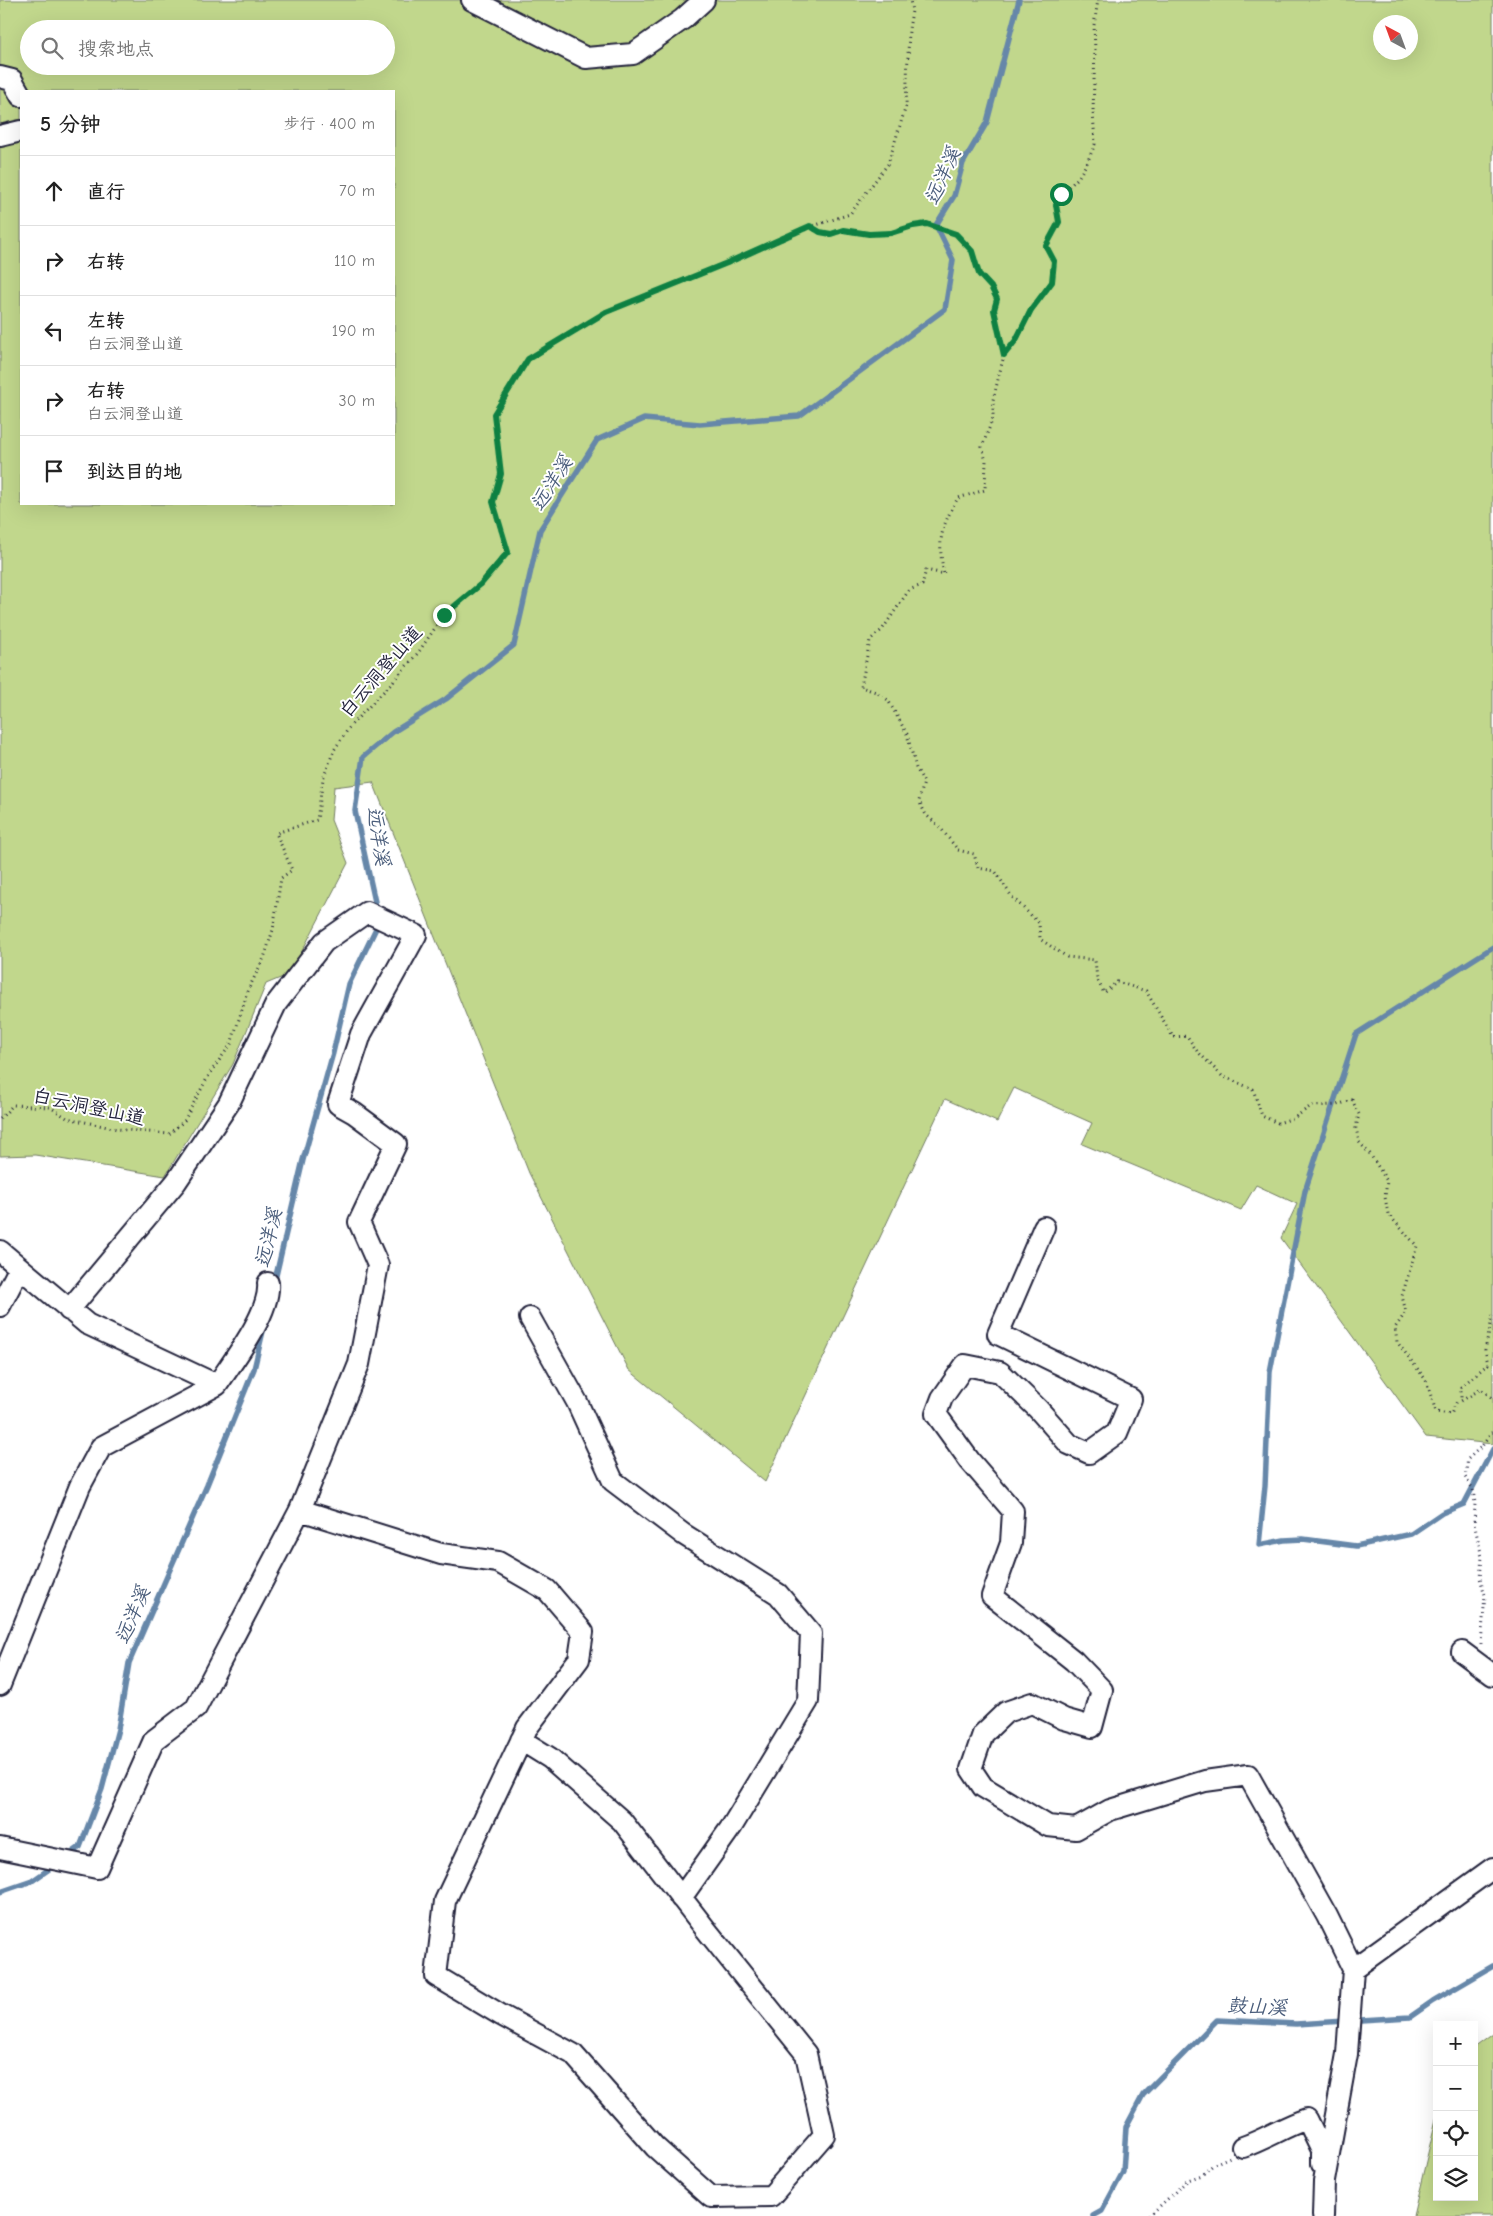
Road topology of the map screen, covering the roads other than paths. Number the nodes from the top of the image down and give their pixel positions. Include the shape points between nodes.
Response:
1 (472, 0) edge
2 (704, 0) edge
3 (0, 78) edge
4 (20, 94) edge
5 (20, 131) edge
6 (0, 136) edge
7 (1044, 1227) dead end
8 (0, 1251) edge
9 (19, 1269) junction
10 (268, 1283) dead end
11 (0, 1306) edge
12 (70, 1310) junction
13 (530, 1318) dead end
14 (217, 1385) junction
15 (300, 1510) junction
16 (1462, 1652) dead end
17 (1491, 1674) edge
18 (0, 1685) edge
19 (521, 1740) junction
20 (0, 1848) edge
21 (1493, 1868) edge
22 (681, 1898) junction
23 (1353, 1970) junction
24 (1243, 2147) road end
25 (1324, 2181) junction
26 (1323, 2216) edge

1 - 2 street via 586,58 633,54
3 - 4 street via 12,80
5 - 6 street
7 - 23 street via 998,1334 1131,1399 1117,1433 1089,1453 1069,1444 1000,1372 965,1365 942,1398 936,1414 970,1461 1013,1511 1011,1543 992,1596 1074,1661 1102,1690 1092,1727 1064,1719 1032,1703 1006,1712 983,1734 971,1769 983,1788 1048,1826 1076,1828 1110,1810 1196,1783 1248,1776 1327,1916
8 - 9 street
9 - 11 street
9 - 12 street
10 - 14 street via 259,1320
12 - 14 street via 87,1324
12 - 15 street via 182,1174 229,1103 276,1004 324,942 367,912 416,935 361,1034 338,1104 396,1144 359,1222 378,1265 359,1364
13 - 22 street via 577,1402 613,1481 683,1534 778,1594 811,1633 808,1701 732,1826
14 - 18 street via 101,1447 80,1486
15 - 19 street via 441,1554 498,1562 547,1590 583,1632 579,1659
15 - 20 street via 196,1708 154,1740 96,1868
16 - 17 street
19 - 22 street via 550,1758 622,1821
19 - 22 street via 445,1900 436,1976 573,2054 655,2147 711,2197 771,2196 824,2135 806,2054
21 - 23 street
23 - 25 street via 1348,2054
24 - 25 street via 1307,2119 1322,2150
25 - 26 street

